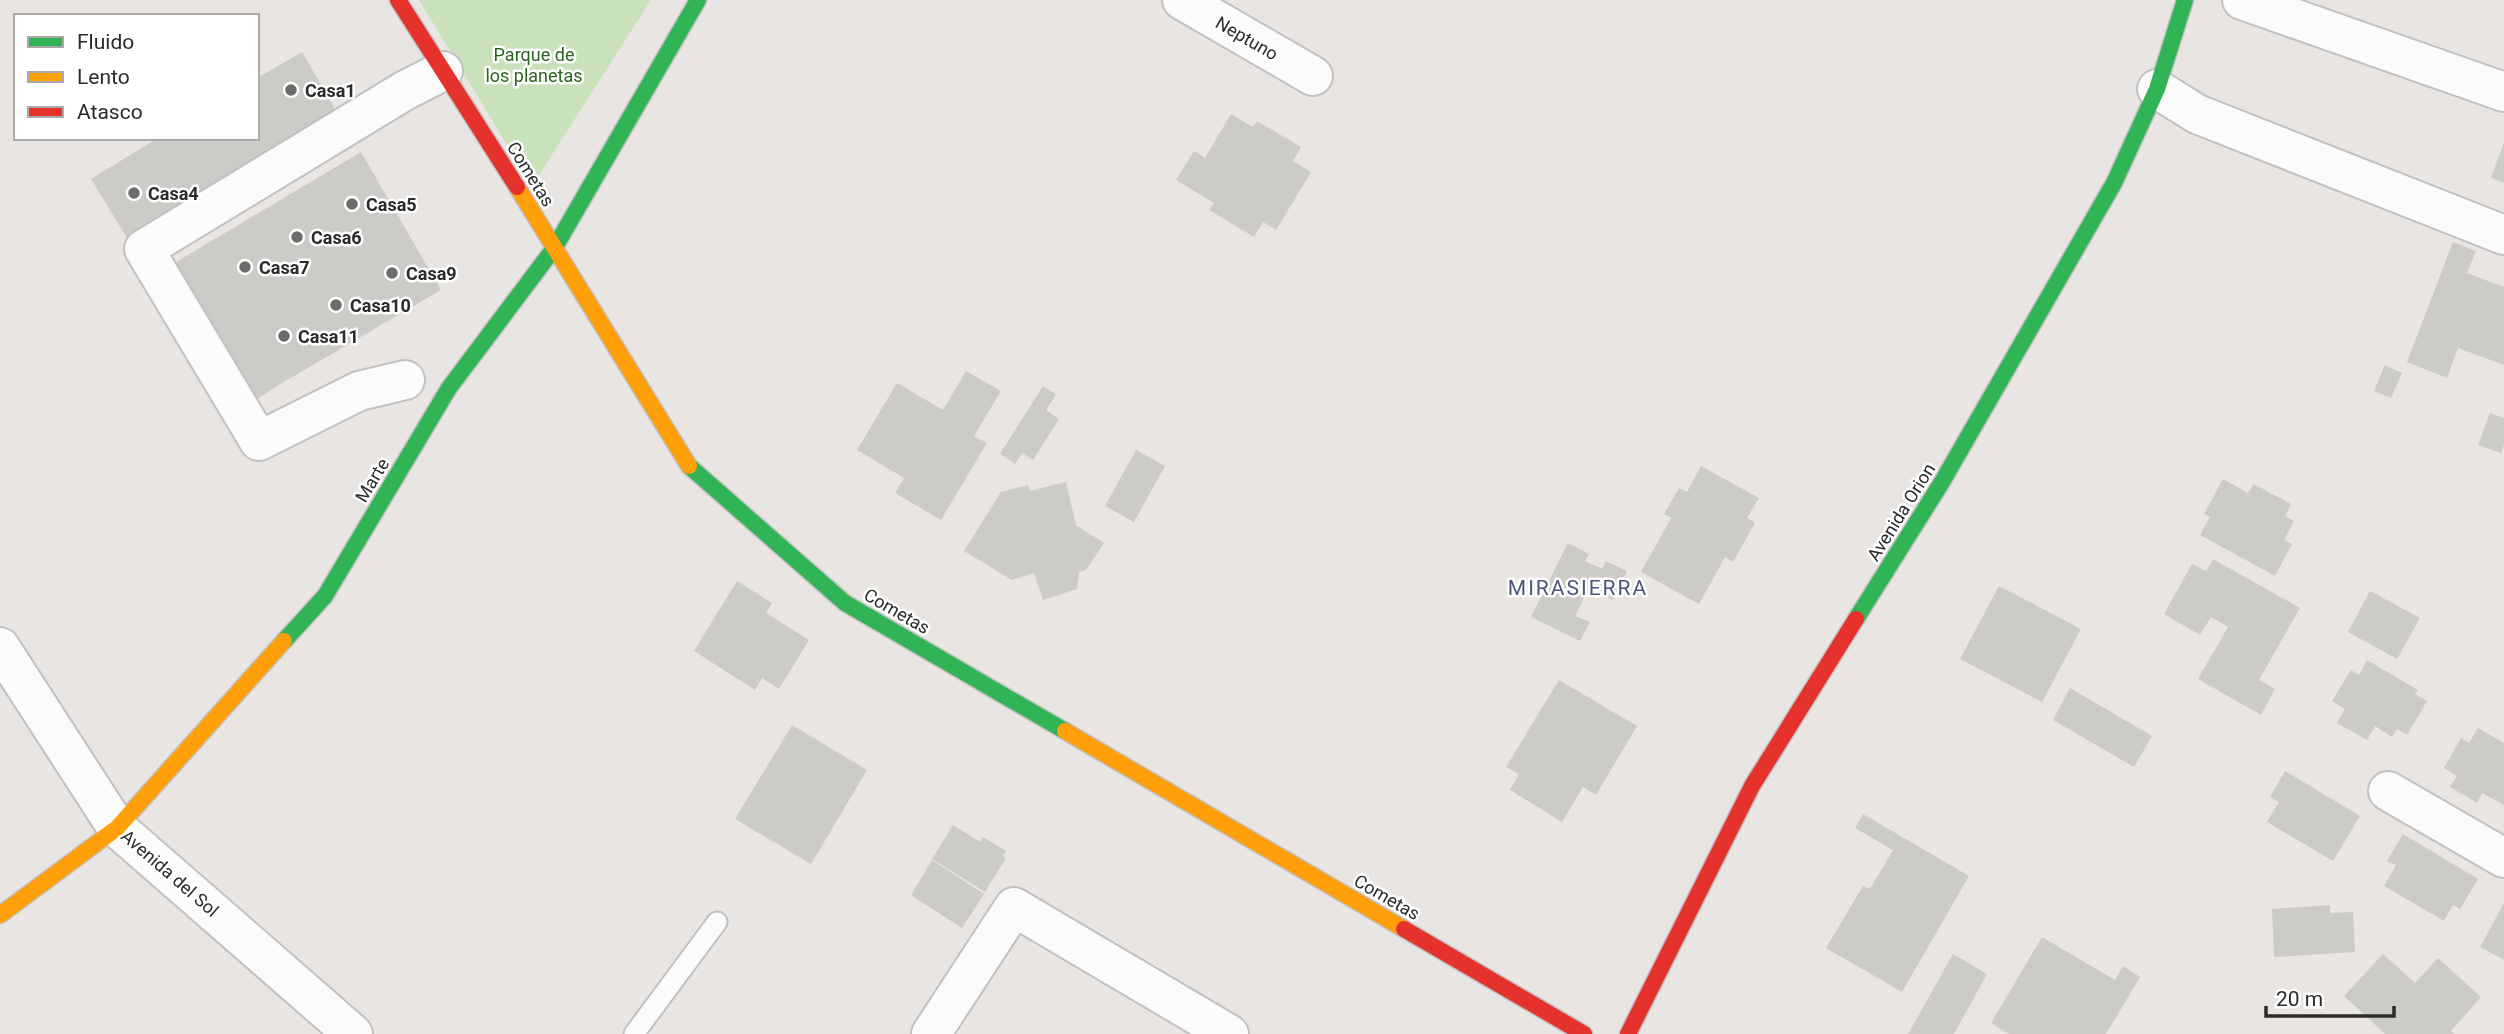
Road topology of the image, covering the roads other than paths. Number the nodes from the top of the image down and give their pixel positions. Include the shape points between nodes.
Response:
1 (398, 0) edge
2 (698, 0) edge
3 (1182, 0) edge
4 (2185, 0) edge
5 (2242, 0) edge
6 (443, 71) junction
7 (1313, 76) dead end
8 (2157, 89) junction
9 (2504, 93) edge
10 (2504, 235) edge
11 (555, 247) junction
12 (405, 380) dead end
13 (0, 646) edge
14 (2388, 791) dead end
15 (117, 828) junction
16 (2504, 858) edge
17 (0, 915) edge
18 (717, 922) dead end
19 (353, 1034) edge
20 (634, 1034) edge
21 (931, 1034) edge
22 (1229, 1034) edge
23 (1584, 1034) edge
24 (1628, 1034) edge

1 - 6 street, Cometas
2 - 11 street, Marte
3 - 7 street, Neptuno
4 - 8 street, Avenida Orion
5 - 9 street
6 - 11 street, Cometas
6 - 12 street via 144,249 260,441 359,391
8 - 10 street via 2197,114
8 - 24 street, Avenida Orion via 2114,183 1942,482 1752,786
11 - 15 street, Marte via 449,388 325,596
11 - 23 street, Cometas via 690,467 845,603
13 - 15 street, Avenida del Sol
14 - 16 street
15 - 17 street, Marte
15 - 19 street, Avenida del Sol
18 - 20 lane
21 - 22 street via 1014,907

